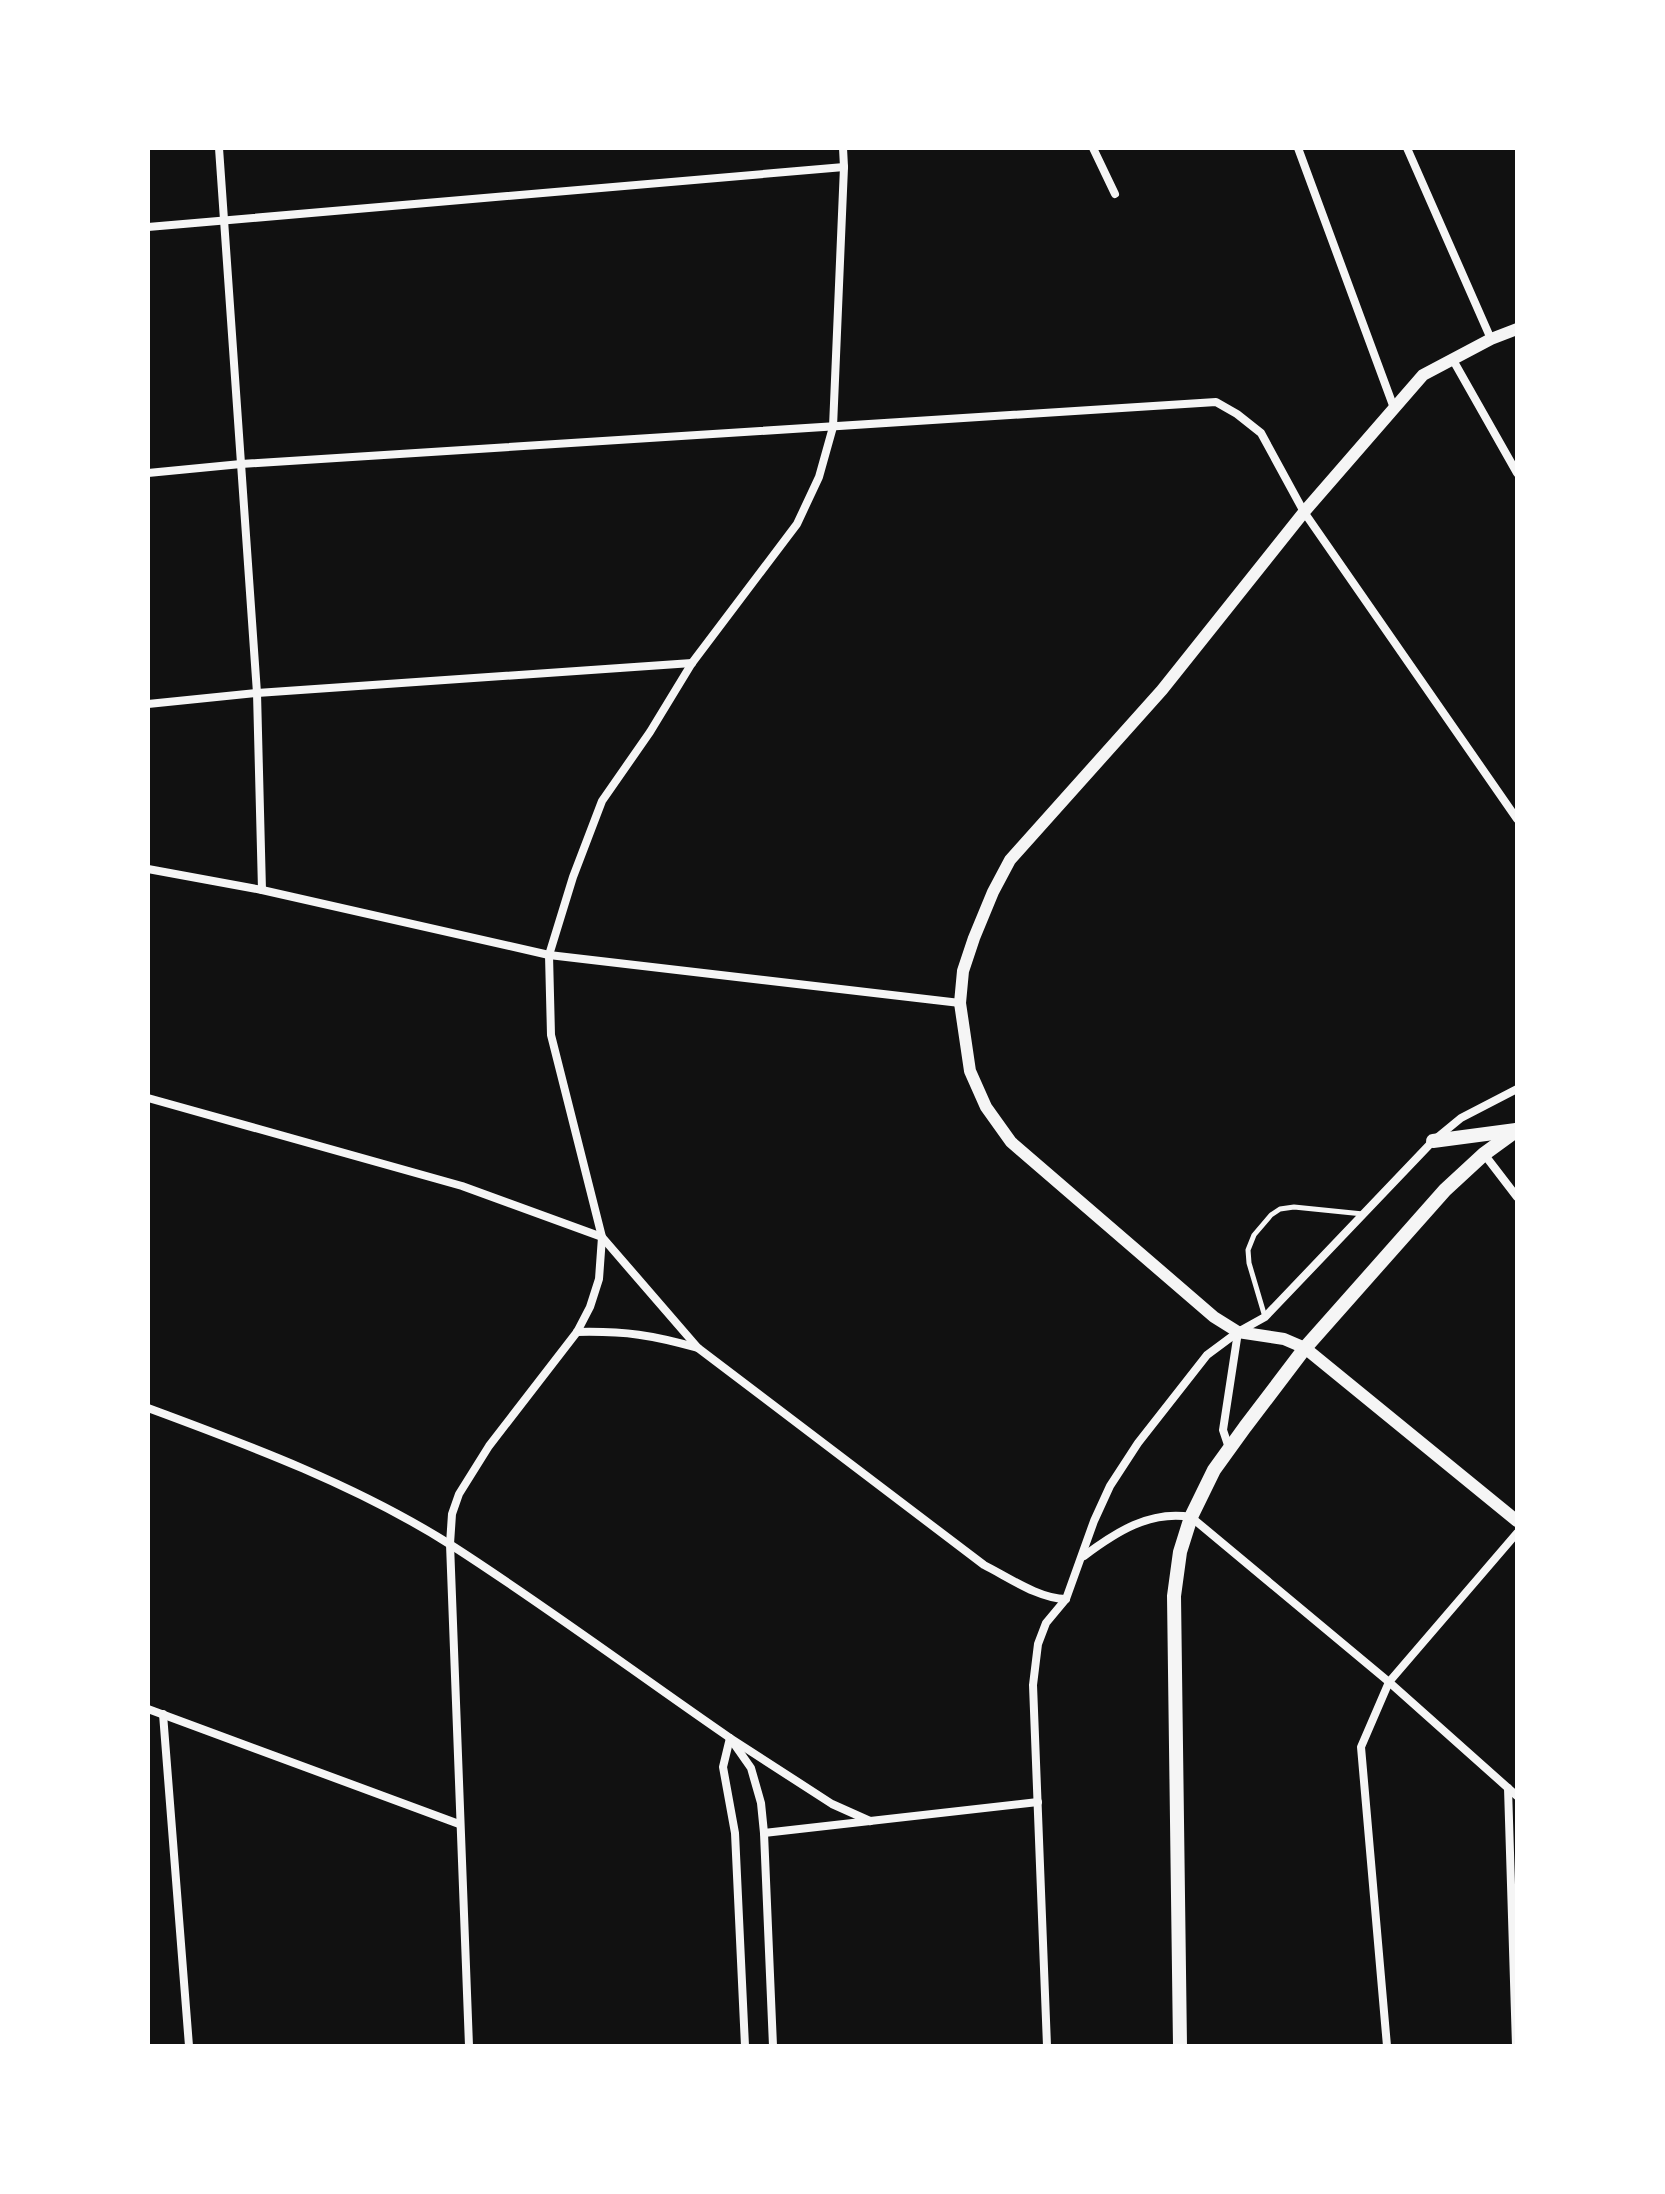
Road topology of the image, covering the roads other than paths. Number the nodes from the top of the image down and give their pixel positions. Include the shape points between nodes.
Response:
1 (219, 148) edge
2 (843, 148) edge
3 (1093, 148) edge
4 (1298, 148) edge
5 (1407, 148) edge
6 (844, 167) junction
7 (1115, 194) dead end
8 (224, 220) junction
9 (148, 227) edge
10 (1517, 329) edge
11 (1491, 339) junction
12 (1453, 360) junction
13 (1394, 408) junction
14 (833, 427) junction
15 (241, 464) junction
16 (148, 473) edge
17 (1517, 473) edge
18 (1304, 512) junction
19 (692, 663) junction
20 (257, 693) junction
21 (148, 704) edge
22 (1517, 819) edge
23 (148, 869) edge
24 (262, 890) junction
25 (549, 955) junction
26 (960, 1003) junction
27 (1517, 1089) edge
28 (148, 1098) edge
29 (1517, 1130) edge
30 (1433, 1141) junction
31 (1484, 1154) junction
32 (1517, 1197) edge
33 (1364, 1214) junction
34 (602, 1237) junction
35 (1265, 1317) junction
36 (577, 1332) junction
37 (1238, 1332) junction
38 (698, 1348) junction
39 (1305, 1348) junction
40 (148, 1408) edge
41 (1229, 1448) junction
42 (1191, 1517) junction
43 (1517, 1521) edge
44 (1517, 1533) edge
45 (450, 1544) junction
46 (1084, 1556) junction
47 (1066, 1599) junction
48 (1389, 1682) junction
49 (148, 1709) edge
50 (163, 1714) junction
51 (730, 1738) junction
52 (1508, 1788) junction
53 (1517, 1796) edge
54 (1038, 1802) junction
55 (870, 1821) junction
56 (459, 1824) junction
57 (764, 1833) junction
58 (189, 2046) edge
59 (469, 2046) edge
60 (745, 2046) edge
61 (773, 2046) edge
62 (1047, 2046) edge
63 (1180, 2046) edge
64 (1387, 2046) edge
65 (1516, 2046) edge

1 - 8 street
2 - 6 street
3 - 7 street
4 - 13 street
5 - 11 street
6 - 8 street
6 - 14 street
8 - 9 street
8 - 15 street
10 - 11 street
11 - 12 street
12 - 13 street via 1423,375
12 - 17 street
13 - 18 street
14 - 15 street
14 - 18 street via 1216,402 1261,433
14 - 19 street via 819,477 797,524
15 - 16 street
15 - 20 street
18 - 22 street
18 - 26 street via 1162,690 1010,860 974,938
19 - 20 street
19 - 25 street via 602,801
20 - 21 street
20 - 24 street
23 - 24 street
24 - 25 street
25 - 26 street
25 - 34 street via 551,1035
26 - 37 street via 970,1071 986,1107 1011,1142 1205,1310
27 - 30 street via 1461,1118
28 - 34 street via 462,1186
29 - 30 main road
29 - 31 main road
30 - 33 street
31 - 32 street
31 - 39 main road via 1445,1190
33 - 35 street
33 - 35 lane via 1294,1207 1271,1215 1248,1250
34 - 36 street via 599,1279
34 - 38 street
35 - 37 street
36 - 38 street via 621,1331
36 - 45 street via 489,1446 459,1494
37 - 39 street
37 - 41 street via 1223,1430
37 - 46 street via 1207,1355 1138,1443 1110,1486
38 - 47 street via 984,1565
39 - 41 main road
39 - 43 street
40 - 45 street via 359,1494
41 - 42 main road
42 - 46 street via 1172,1514 1129,1526
42 - 48 street
42 - 63 main road via 1174,1596
44 - 48 street
45 - 51 street
45 - 56 street
46 - 47 street
47 - 54 street via 1046,1623 1038,1644 1033,1685
48 - 52 street
48 - 64 street via 1361,1747
49 - 50 street
50 - 56 street
50 - 58 street
51 - 55 street via 832,1804
51 - 57 street via 751,1768
51 - 60 street via 723,1767 735,1833
52 - 53 street
52 - 65 street
54 - 55 street
54 - 62 street
55 - 57 street
56 - 59 street
57 - 61 street

